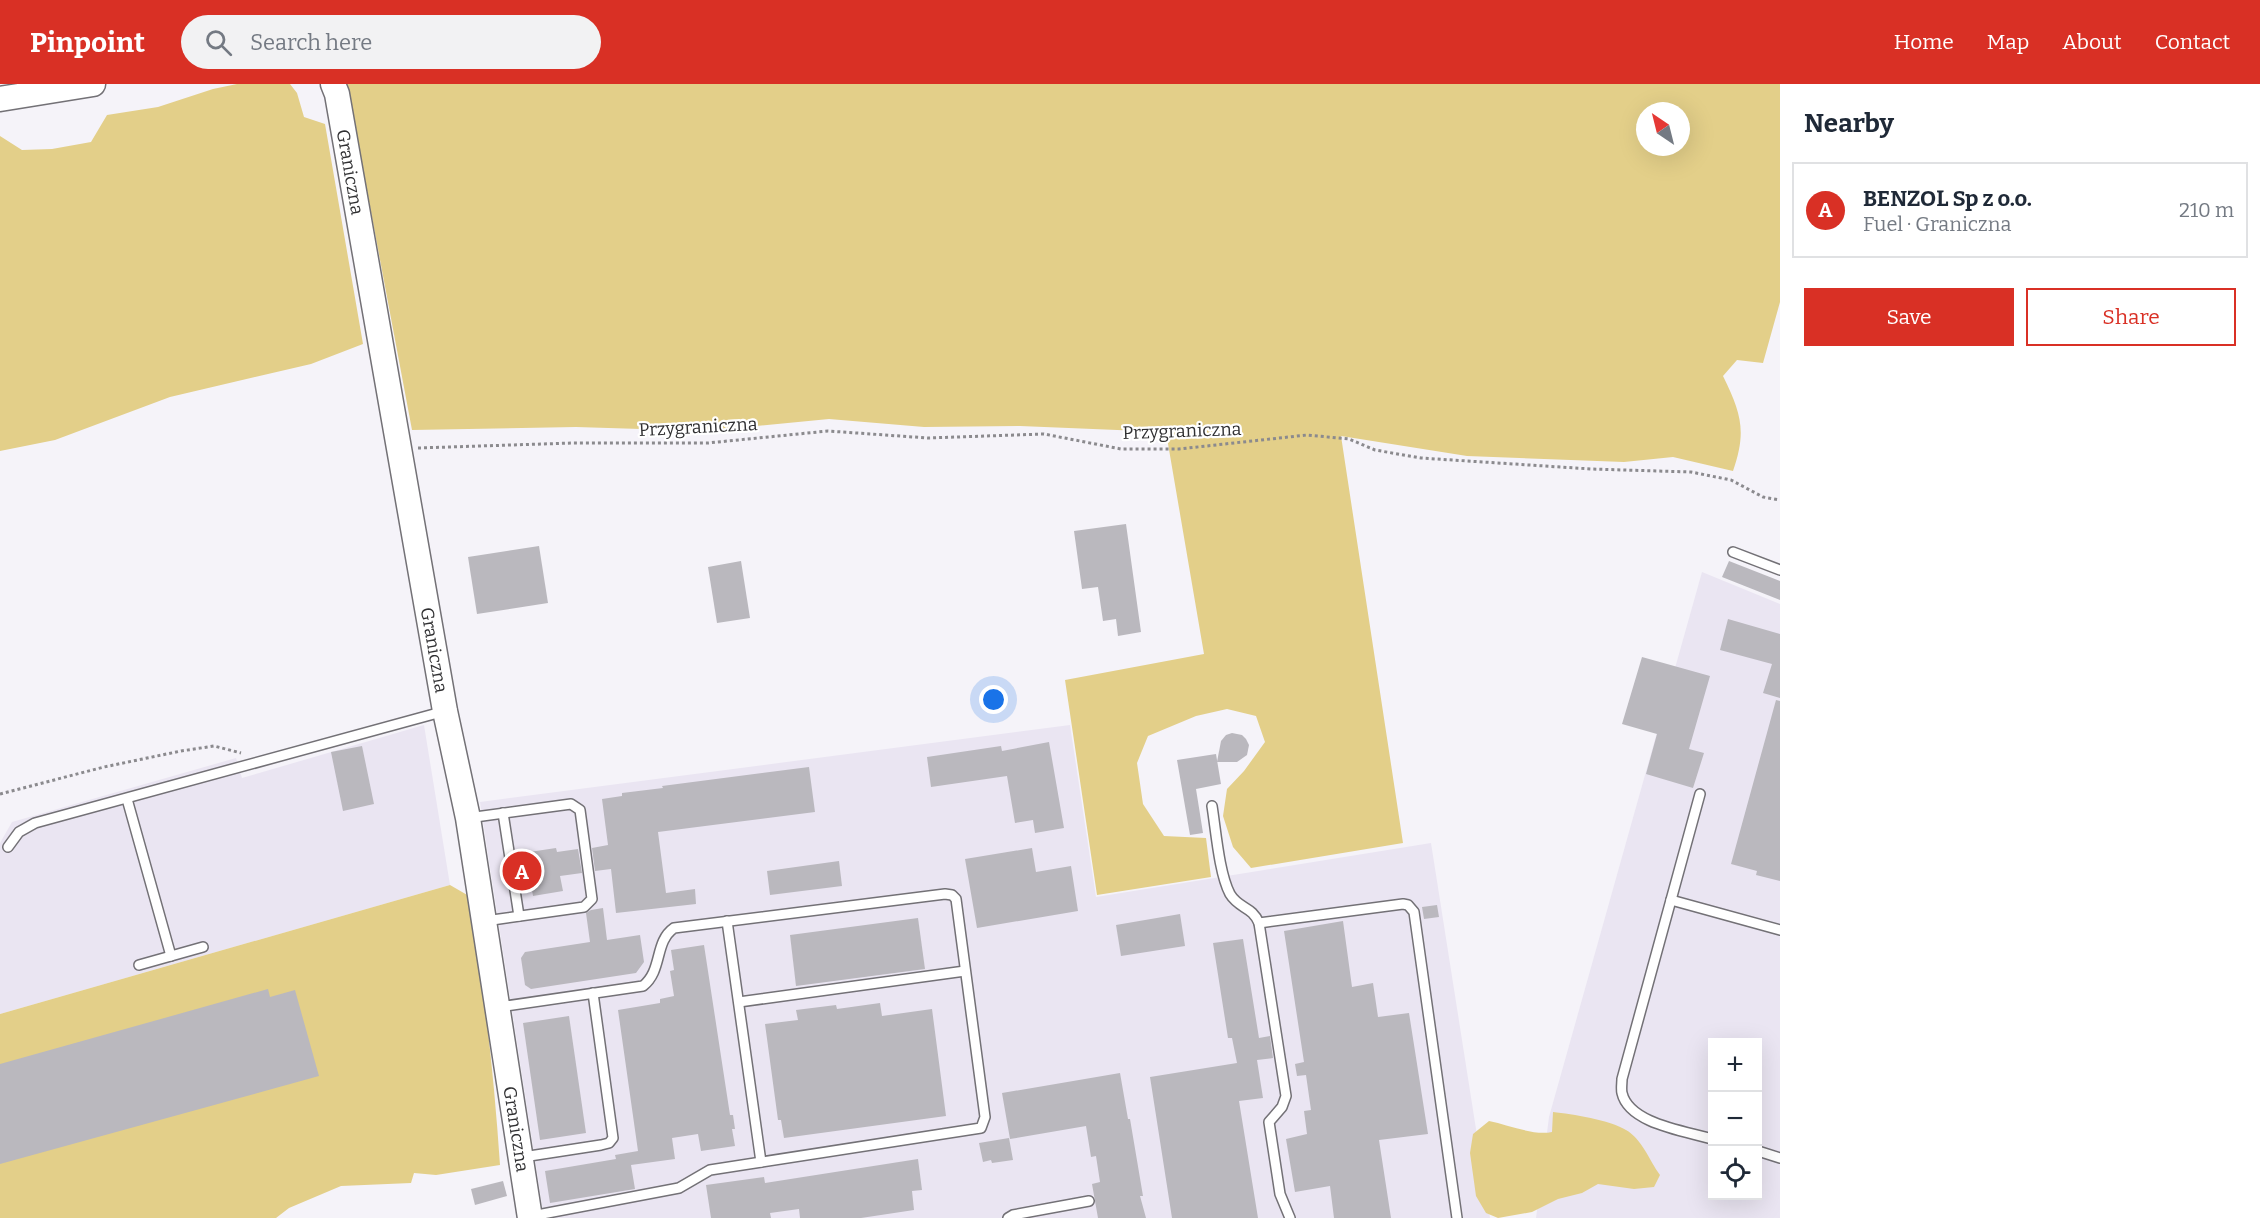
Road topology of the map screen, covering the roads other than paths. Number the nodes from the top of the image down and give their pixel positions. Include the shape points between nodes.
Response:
1 (93, 84) edge
2 (333, 84) edge
3 (0, 99) edge
4 (1733, 552) dead end
5 (1780, 570) edge
6 (445, 711) junction
7 (1700, 794) dead end
8 (127, 799) junction
9 (1212, 806) dead end
10 (503, 813) junction
11 (468, 818) junction
12 (8, 847) dead end
13 (1671, 900) junction
14 (519, 916) junction
15 (484, 921) junction
16 (727, 921) junction
17 (1259, 923) junction
18 (1780, 930) edge
19 (203, 947) dead end
20 (171, 956) junction
21 (139, 965) dead end
22 (965, 971) junction
23 (593, 993) junction
24 (739, 1002) junction
25 (497, 1007) junction
26 (1708, 1137) edge
27 (1762, 1152) edge
28 (520, 1158) junction
29 (1780, 1158) edge
30 (761, 1162) junction
31 (1089, 1202) dead end
32 (530, 1217) edge
33 (1008, 1218) edge
34 (1290, 1218) edge
35 (1457, 1218) edge

1 - 3 street
2 - 6 street, Graniczna
4 - 5 lane
6 - 8 lane
6 - 11 street, Graniczna
7 - 13 lane
8 - 12 lane via 27,826
8 - 20 lane
9 - 17 lane via 1225,883 1233,899 1255,914
10 - 11 lane
10 - 14 lane
10 - 14 lane via 571,804 580,810 592,899 584,907
11 - 15 street, Graniczna
13 - 18 lane
13 - 26 lane via 1622,1079 1622,1093 1628,1105 1650,1121
14 - 15 lane
15 - 25 street, Graniczna
16 - 22 lane via 952,895 956,899
16 - 23 lane via 674,928 663,940 655,973 648,982
16 - 24 lane
17 - 34 lane via 1286,1096 1269,1122 1280,1194
17 - 35 lane via 1403,904 1412,908
19 - 20 lane
20 - 21 lane
22 - 24 lane
22 - 30 lane via 985,1117 981,1128
23 - 25 lane
23 - 28 lane via 613,1138 601,1145
24 - 30 lane
25 - 28 street, Graniczna
27 - 29 lane
28 - 32 street, Graniczna
30 - 32 lane via 710,1170 679,1188
31 - 33 lane

